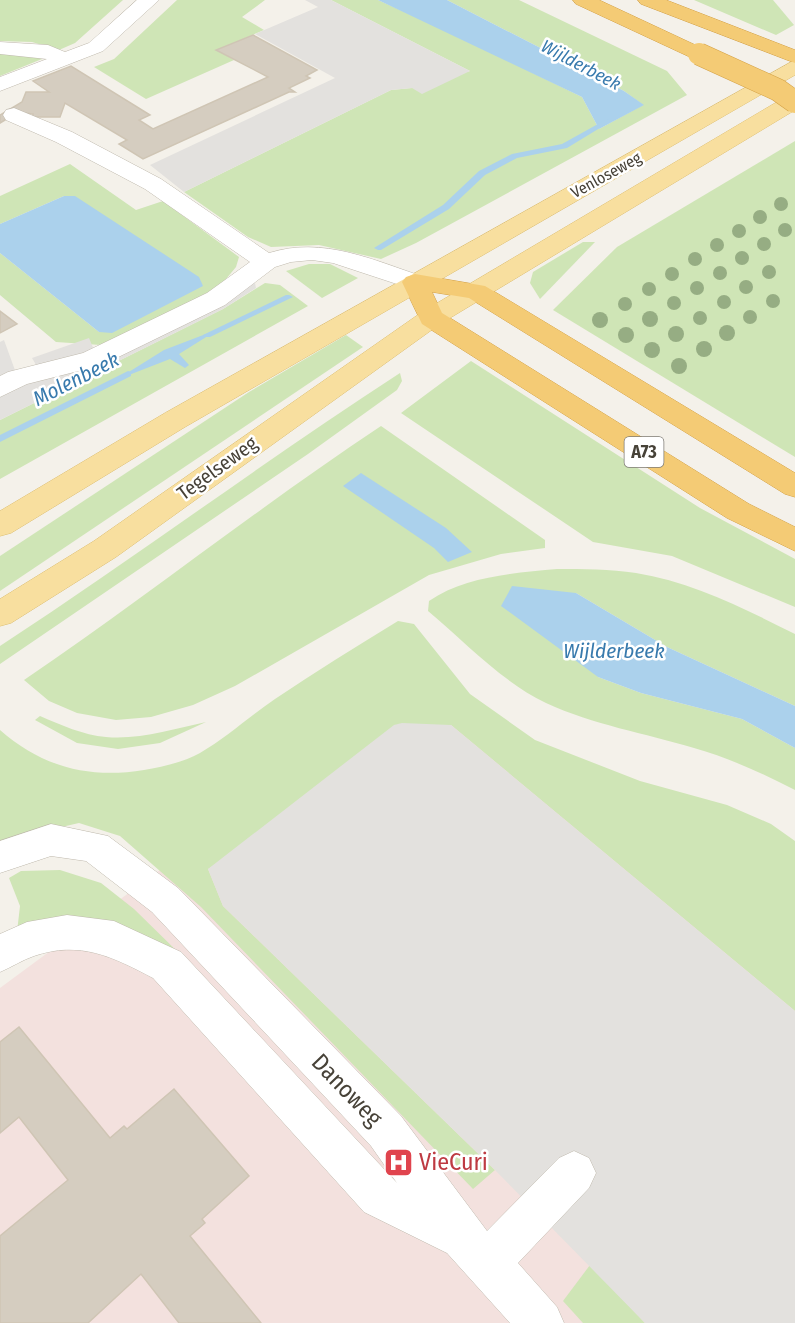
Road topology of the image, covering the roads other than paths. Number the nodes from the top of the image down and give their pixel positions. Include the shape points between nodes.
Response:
1 (148, 0) edge
2 (583, 0) edge
3 (630, 0) edge
4 (648, 0) edge
5 (729, 37) junction
6 (0, 48) edge
7 (795, 57) edge
8 (63, 60) junction
9 (795, 66) edge
10 (795, 74) edge
11 (0, 85) edge
12 (791, 98) edge
13 (6, 112) edge
14 (266, 262) junction
15 (415, 282) junction
16 (476, 291) junction
17 (431, 318) junction
18 (0, 388) edge
19 (795, 487) edge
20 (0, 525) edge
21 (795, 540) edge
22 (0, 614) edge
23 (0, 857) edge
24 (0, 954) edge
25 (574, 1173) dead end
26 (475, 1250) junction
27 (541, 1323) edge

1 - 8 lane via 96,47
2 - 12 highway, bridge
3 - 5 highway
4 - 5 highway
5 - 7 highway
5 - 10 highway
6 - 8 lane via 48,51
8 - 11 lane
9 - 15 main road, Venloseweg
12 - 16 main road, Venloseweg
13 - 14 lane via 64,137 153,184
14 - 15 lane via 288,255 337,256
14 - 18 lane via 216,299 92,359 18,378
15 - 16 highway
15 - 17 highway
15 - 20 main road
16 - 17 main road, Venloseweg
16 - 19 highway, A73
17 - 21 highway, A73 via 738,511
17 - 22 main road, Tegelseweg via 105,549
23 - 26 lane, Danoweg via 51,840 95,847 165,900 386,1131
24 - 26 lane via 27,940 68,932 114,938 167,965 379,1197
25 - 26 lane
26 - 27 lane, Danoweg

